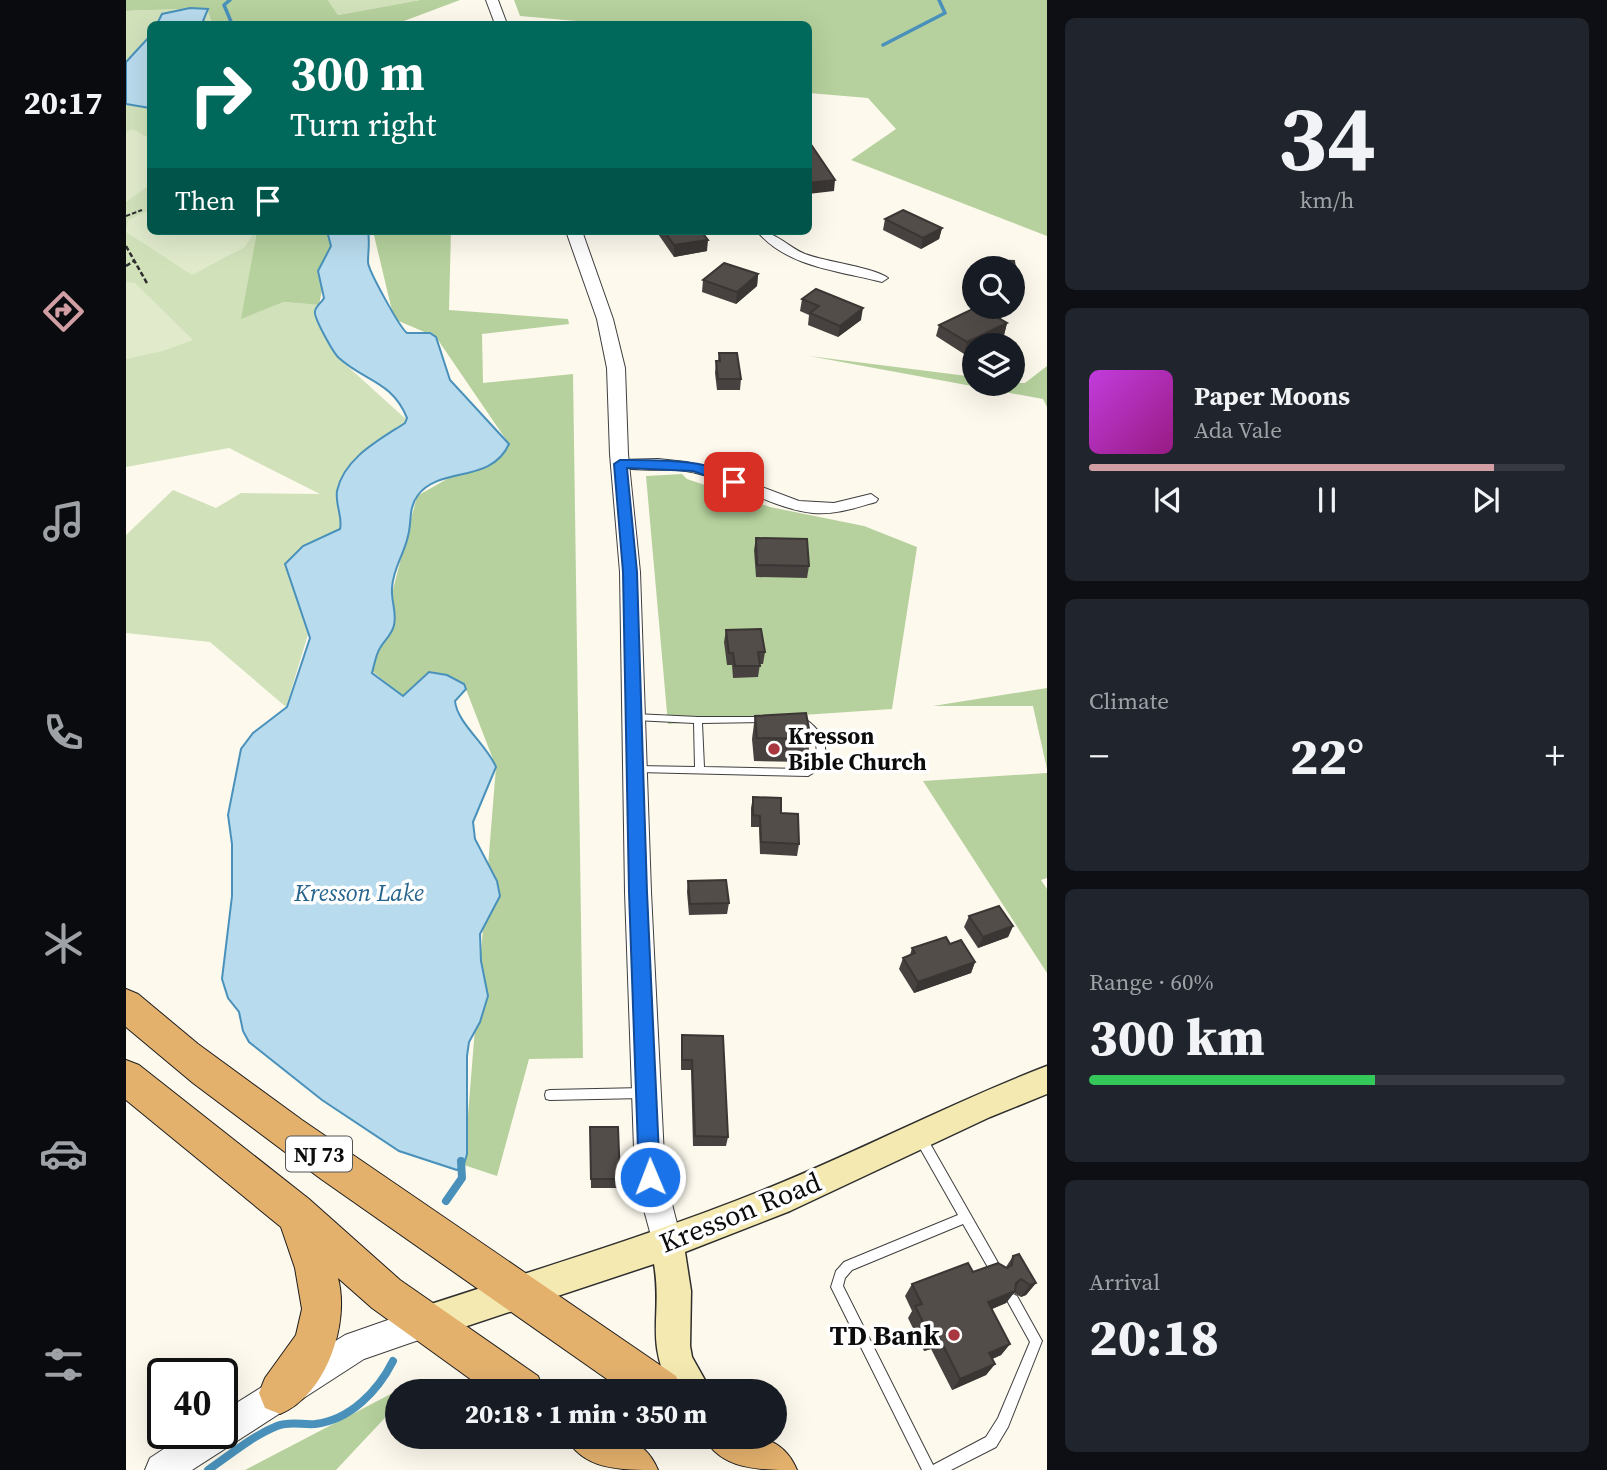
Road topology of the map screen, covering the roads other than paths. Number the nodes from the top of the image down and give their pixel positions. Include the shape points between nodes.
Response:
1 (492, 0) edge
2 (500, 21) edge
3 (575, 235) edge
4 (766, 235) edge
5 (882, 278) dead end
6 (620, 464) junction
7 (871, 499) dead end
8 (635, 717) junction
9 (785, 718) edge
10 (773, 719) edge
11 (698, 720) junction
12 (636, 769) junction
13 (700, 771) junction
14 (126, 1005) edge
15 (126, 1077) edge
16 (1047, 1080) edge
17 (648, 1093) junction
18 (550, 1095) dead end
19 (919, 1135) junction
20 (295, 1213) junction
21 (966, 1217) junction
22 (667, 1243) junction
23 (997, 1272) edge
24 (519, 1292) junction
25 (1013, 1300) edge
26 (425, 1323) junction
27 (506, 1379) edge
28 (643, 1379) edge
29 (684, 1379) edge
30 (280, 1393) junction
31 (238, 1420) edge
32 (194, 1449) edge
33 (605, 1449) edge
34 (744, 1449) edge
35 (163, 1470) edge
36 (636, 1470) edge
37 (775, 1470) edge
38 (929, 1470) edge
39 (937, 1470) edge

1 - 2 street
3 - 6 street via 605,319 616,368
4 - 5 street via 776,246 797,256
6 - 7 street via 695,468 807,506 833,508
6 - 8 street via 630,572
8 - 11 lane
8 - 12 street
9 - 13 lane via 804,721 821,740 820,760 808,773
10 - 11 lane
11 - 13 lane
12 - 13 lane
12 - 17 street
14 - 24 highway, NJ 73 via 287,1131 455,1252
15 - 20 highway, NJ 73
16 - 19 main road, Kresson Road
17 - 18 lane
17 - 22 street via 650,1177
19 - 21 lane
19 - 22 main road, Kresson Road via 779,1200
20 - 26 highway, NJ 73
20 - 30 highway via 321,1282 322,1311 314,1347 303,1368
21 - 23 lane
21 - 38 lane via 848,1266 838,1280 838,1293
22 - 24 main road, Kresson Road
22 - 29 main road via 674,1296 672,1348
24 - 26 main road, Kresson Road
24 - 28 highway, NJ 73
25 - 39 lane via 1036,1340 1003,1422 991,1442
26 - 27 highway, NJ 73
26 - 30 street via 356,1346
30 - 31 street
32 - 35 street
33 - 36 highway
34 - 37 highway

